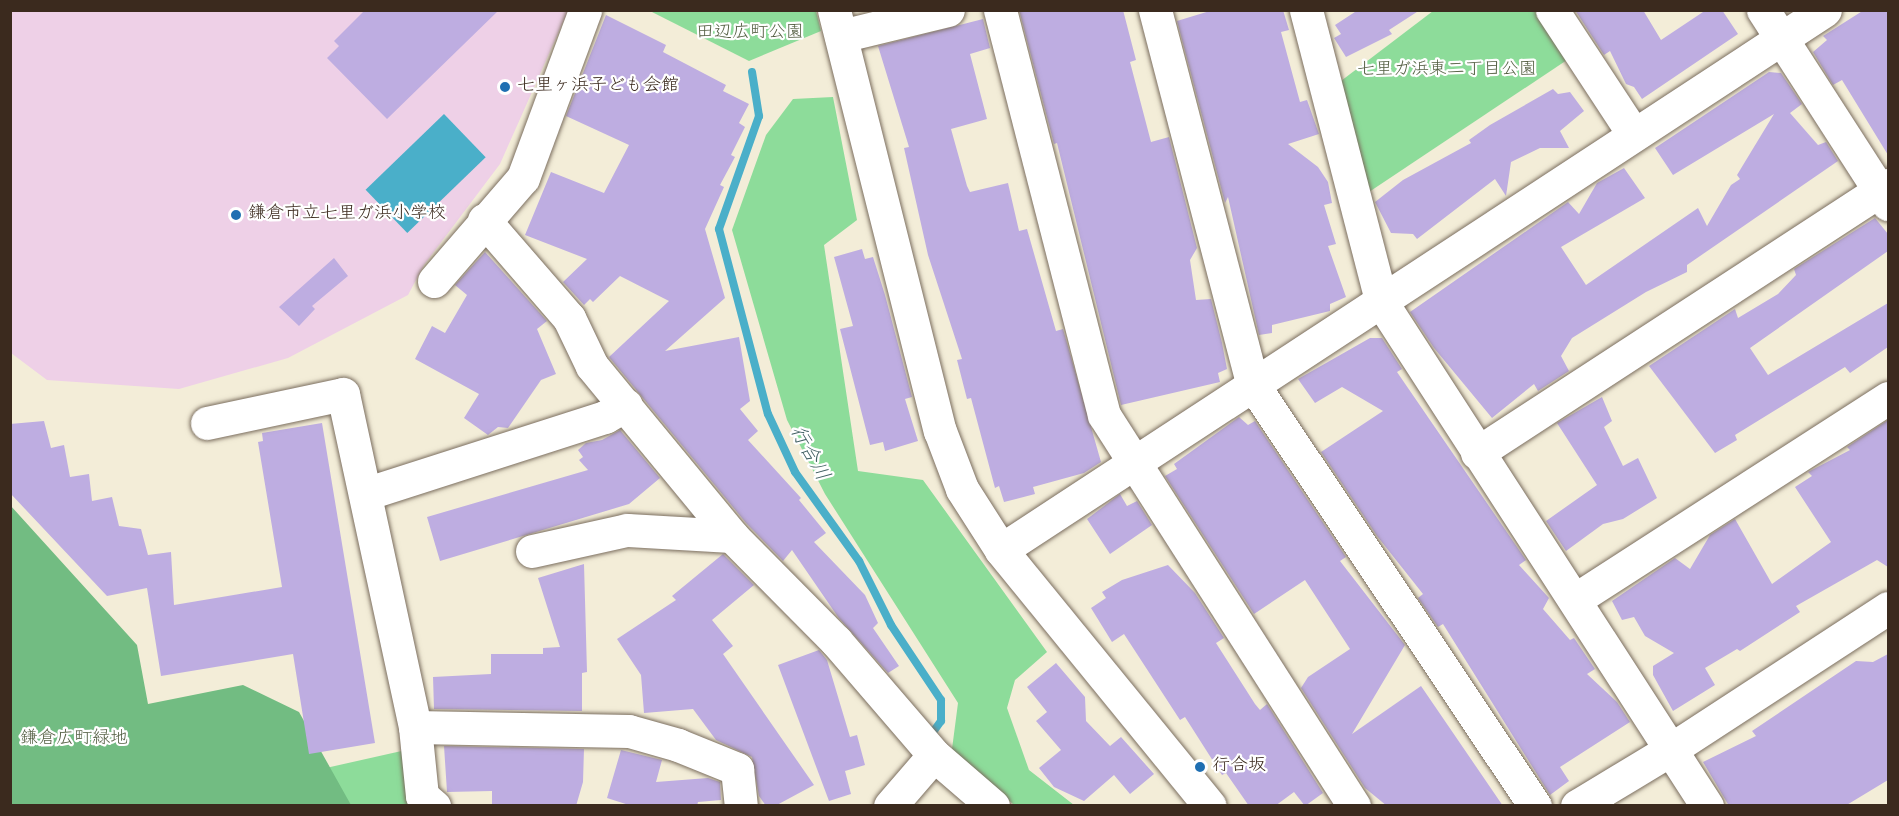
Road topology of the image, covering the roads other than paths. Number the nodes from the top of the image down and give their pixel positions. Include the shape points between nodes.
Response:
1 (585, 10) edge
2 (948, 10) edge
3 (1000, 10) edge
4 (1155, 10) edge
5 (1306, 10) edge
6 (1552, 10) edge
7 (1763, 10) edge
8 (1825, 10) edge
9 (838, 23) edge
10 (1782, 39) junction
11 (1634, 135) junction
12 (1886, 193) edge
13 (484, 220) junction
14 (434, 281) dead end
15 (1382, 303) junction
16 (1252, 383) junction
17 (1888, 398) edge
18 (626, 405) junction
19 (207, 423) dead end
20 (1477, 453) junction
21 (1133, 463) junction
22 (368, 493) junction
23 (732, 536) junction
24 (1000, 550) junction
25 (532, 551) dead end
26 (1576, 599) junction
27 (1888, 608) edge
28 (415, 727) junction
29 (1670, 750) junction
30 (934, 755) junction
31 (434, 806) edge
32 (741, 806) edge
33 (890, 806) edge
34 (993, 806) edge
35 (1210, 806) edge
36 (1354, 806) edge
37 (1536, 806) edge
38 (1577, 806) edge
39 (1707, 806) edge

1 - 13 street via 523,178
2 - 9 street
3 - 21 street via 1104,416
4 - 16 street
5 - 15 street
6 - 11 street
7 - 10 street
8 - 10 street
9 - 24 street via 940,431 962,489
10 - 11 street
10 - 12 street
11 - 15 street
12 - 20 street
13 - 14 street
13 - 18 street via 569,318 592,366
15 - 16 street
15 - 20 street
16 - 21 street
16 - 37 street
17 - 26 street
18 - 22 street via 605,417
18 - 23 street
19 - 22 street via 343,394
20 - 26 street
21 - 24 street
21 - 36 street
22 - 28 street
23 - 25 street via 627,530
23 - 30 street via 836,641
24 - 35 street
26 - 29 street
27 - 29 street
28 - 31 street via 422,796
28 - 32 street via 629,731 678,745 737,769
29 - 38 street
29 - 39 street
30 - 33 street
30 - 34 street

